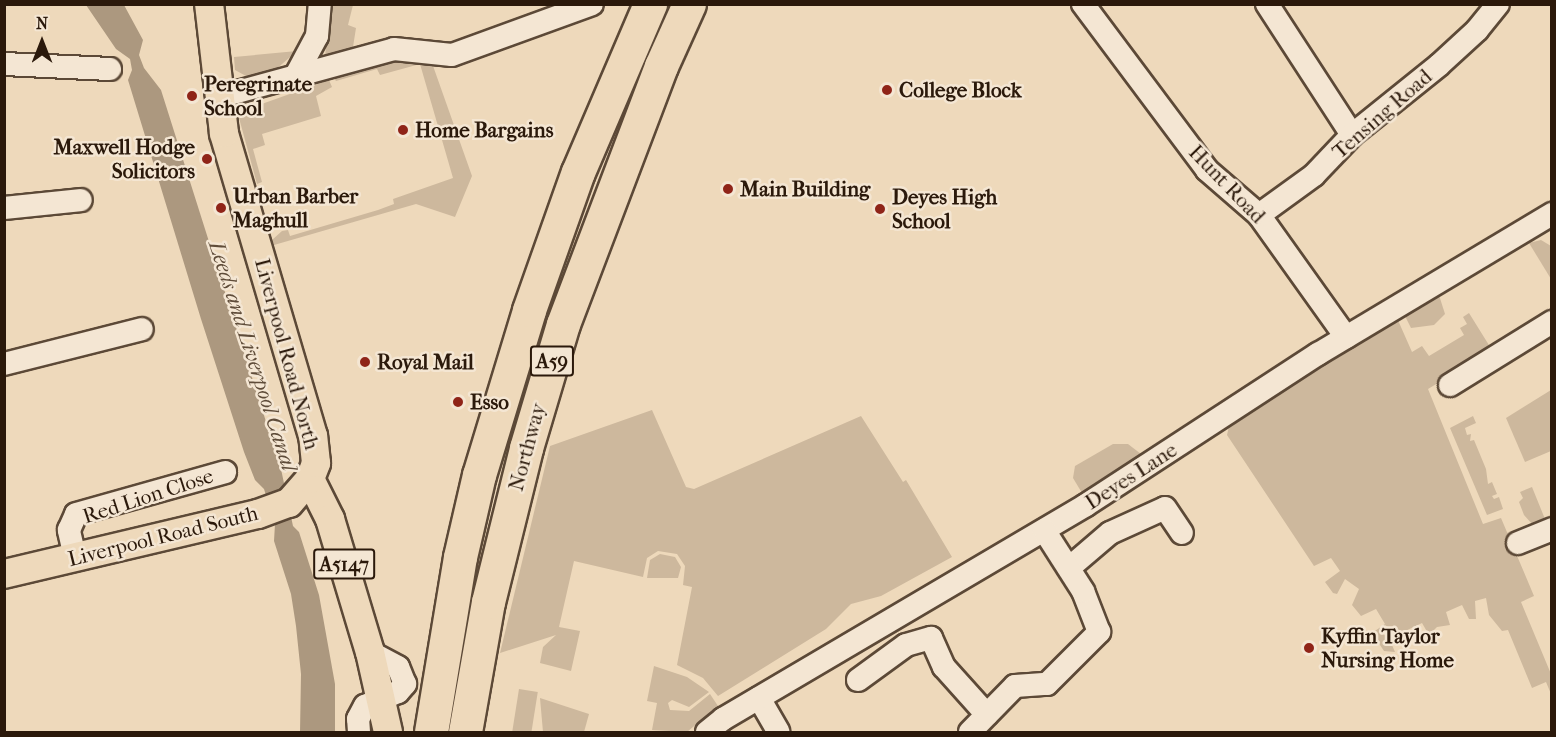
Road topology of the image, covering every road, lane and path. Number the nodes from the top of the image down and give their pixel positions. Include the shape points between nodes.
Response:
1 (209, 4) edge
2 (320, 4) edge
3 (592, 4) edge
4 (650, 4) edge
5 (689, 4) edge
6 (1083, 4) edge
7 (1498, 4) edge
8 (1270, 6) edge
9 (4, 64) edge
10 (110, 69) dead end
11 (294, 79) junction
12 (219, 97) junction
13 (1352, 135) junction
14 (81, 198) dead end
15 (4, 208) edge
16 (1259, 215) junction
17 (1550, 218) edge
18 (1551, 322) edge
19 (142, 329) dead end
20 (1346, 337) junction
21 (4, 364) edge
22 (1450, 385) dead end
23 (225, 472) dead end
24 (310, 478) junction
25 (1551, 529) edge
26 (1044, 530) junction
27 (1182, 533) dead end
28 (1518, 543) dead end
29 (75, 557) junction
30 (1069, 568) junction
31 (4, 574) edge
32 (858, 680) dead end
33 (759, 698) junction
34 (379, 699) junction
35 (987, 716) junction
36 (359, 732) edge
37 (388, 732) edge
38 (431, 732) edge
39 (465, 732) edge
40 (707, 732) edge
41 (779, 732) edge
42 (970, 732) edge

1 - 12 main road, Liverpool Road North
2 - 11 street via 317,36
3 - 11 street via 452,55 394,50
4 - 38 highway, Northway / A59 via 578,172 526,320 479,475 460,557
5 - 39 highway, Northway / A59 via 661,66 563,324 526,448 488,602
6 - 16 street, Hunt Road via 1207,170
7 - 13 street, Tensing Road via 1447,58
8 - 13 street
9 - 10 street
11 - 12 street
12 - 24 main road, Liverpool Road North via 226,139 313,436 316,463
13 - 16 street, Tensing Road via 1314,175
14 - 15 street
16 - 20 street, Hunt Road
17 - 20 street, Deyes Lane
18 - 22 street
19 - 21 street via 113,330
20 - 26 street, Deyes Lane
23 - 29 street, Red Lion Close via 76,514 69,530
24 - 29 main road, Liverpool Road South via 289,503 258,514
24 - 34 main road, Liverpool Road North / A5147 via 330,519 370,652
25 - 28 street
26 - 30 street
26 - 33 street, Deyes Lane
27 - 30 street via 1165,508 1110,533
29 - 31 main road, Liverpool Road South
30 - 35 street via 1083,591 1099,633 1047,684 1015,686
32 - 35 street via 906,645 931,638 944,667
33 - 40 street, Deyes Lane
33 - 41 street
34 - 36 street via 364,706 358,718
34 - 37 main road, Liverpool Road North / A5147
35 - 42 street

